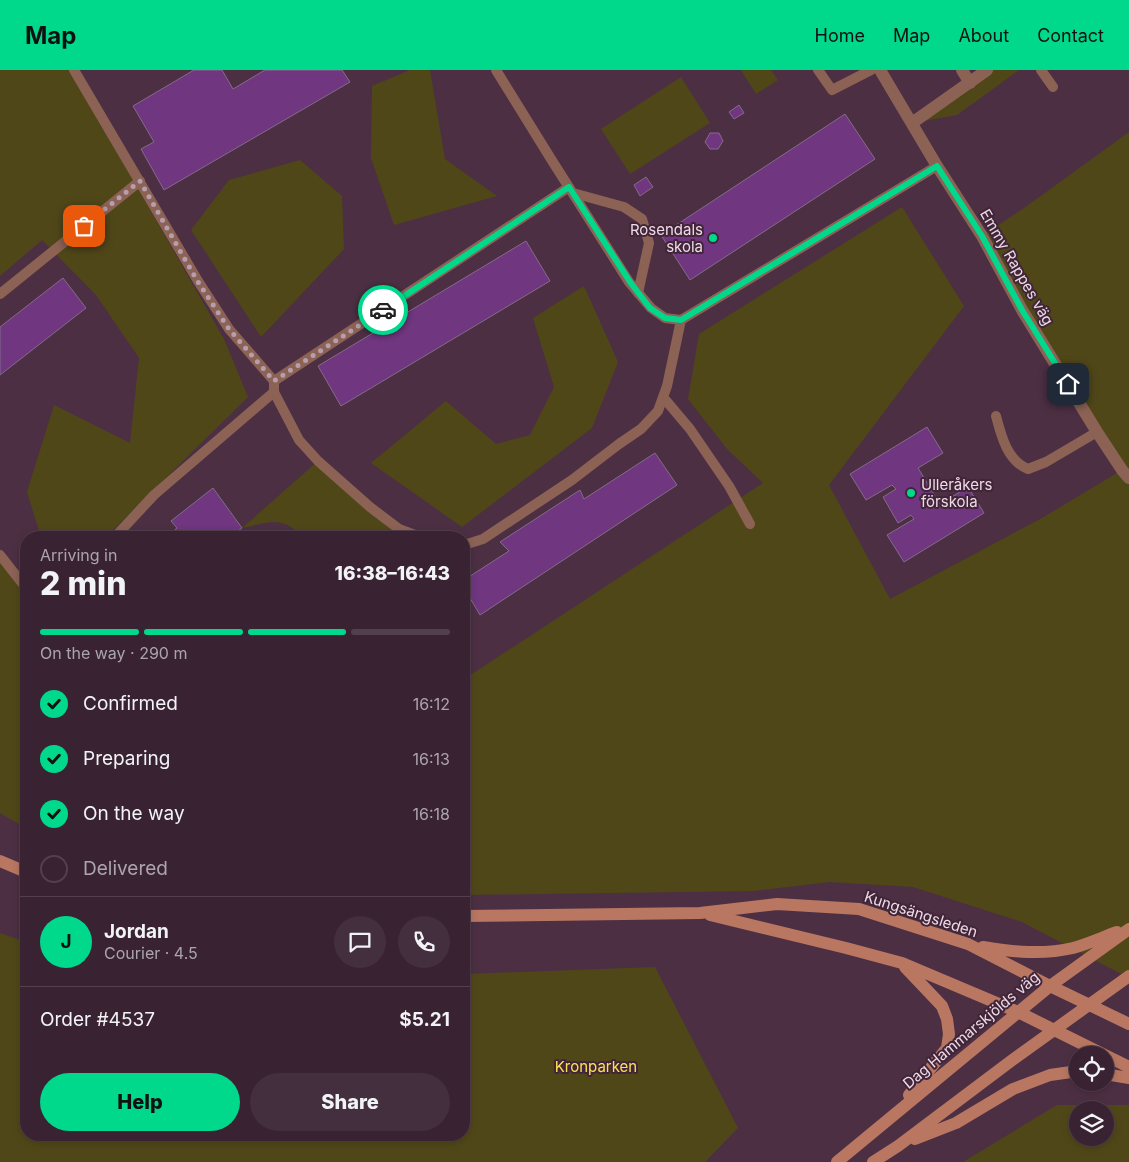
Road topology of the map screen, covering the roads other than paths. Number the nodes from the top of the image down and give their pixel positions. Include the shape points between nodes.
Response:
1 (74, 70) edge
2 (496, 70) edge
3 (818, 70) edge
4 (871, 70) edge
5 (880, 70) edge
6 (962, 70) edge
7 (987, 70) edge
8 (1041, 70) edge
9 (970, 83) junction
10 (1053, 87) dead end
11 (912, 123) junction
12 (937, 166) junction
13 (140, 181) junction
14 (571, 190) junction
15 (638, 293) junction
16 (0, 294) edge
17 (681, 320) junction
18 (274, 386) junction
19 (663, 397) junction
20 (996, 416) dead end
21 (1097, 432) junction
22 (1129, 478) edge
23 (750, 524) dead end
24 (120, 531) edge
25 (404, 531) edge
26 (470, 544) edge
27 (0, 555) edge
28 (20, 580) edge
29 (0, 861) edge
30 (20, 869) edge
31 (700, 913) junction
32 (470, 916) edge
33 (1129, 928) edge
34 (968, 944) junction
35 (902, 963) junction
36 (1129, 976) edge
37 (1050, 986) junction
38 (1090, 1005) junction
39 (1018, 1012) junction
40 (1129, 1024) edge
41 (1055, 1030) junction
42 (1129, 1066) edge
43 (1069, 1072) edge
44 (1114, 1076) edge
45 (1129, 1078) edge
46 (886, 1122) junction
47 (898, 1146) junction
48 (837, 1162) edge
49 (872, 1162) edge

1 - 13 lane
2 - 14 lane
3 - 4 lane via 832,90
5 - 11 street, Emmy Rappes väg
6 - 9 street
7 - 9 street
8 - 10 lane
9 - 11 street
11 - 12 street, Emmy Rappes väg
12 - 17 lane
12 - 21 street, Emmy Rappes väg
13 - 16 lane
13 - 18 lane via 198,282 229,329
14 - 15 lane
14 - 15 lane via 624,207 642,219 649,242
14 - 18 lane
15 - 17 lane via 650,308 665,318
17 - 19 lane
18 - 24 lane via 154,494
18 - 25 lane via 299,440 318,462 370,507
19 - 23 lane via 690,429 729,486
19 - 26 lane via 658,411 641,429 572,480 483,539
20 - 21 lane via 1008,452 1028,469
21 - 22 street, Emmy Rappes väg
27 - 28 lane
29 - 30 main road
31 - 32 main road, Kungsängsleden
31 - 34 main road, Kungsängsleden via 776,904 859,909
31 - 35 main road, Kungsängsleden
33 - 34 main road via 1073,948 1041,953 1004,951
33 - 37 main road, Dag Hammarskjölds väg
34 - 37 main road, Kungsängsleden
35 - 39 main road, Kungsängsleden
35 - 46 main road via 942,1006 949,1034 947,1048
36 - 38 main road
37 - 38 main road, Kungsängsleden
37 - 39 main road, Dag Hammarskjölds väg
38 - 40 main road, Kungsängsleden
38 - 41 main road
39 - 41 main road, Kungsängsleden
39 - 46 main road, Dag Hammarskjölds väg
41 - 42 main road, Kungsängsleden
41 - 47 main road
43 - 47 main road via 1050,1075 1013,1089 956,1123
44 - 45 main road
46 - 48 main road, Dag Hammarskjölds väg
47 - 49 main road

